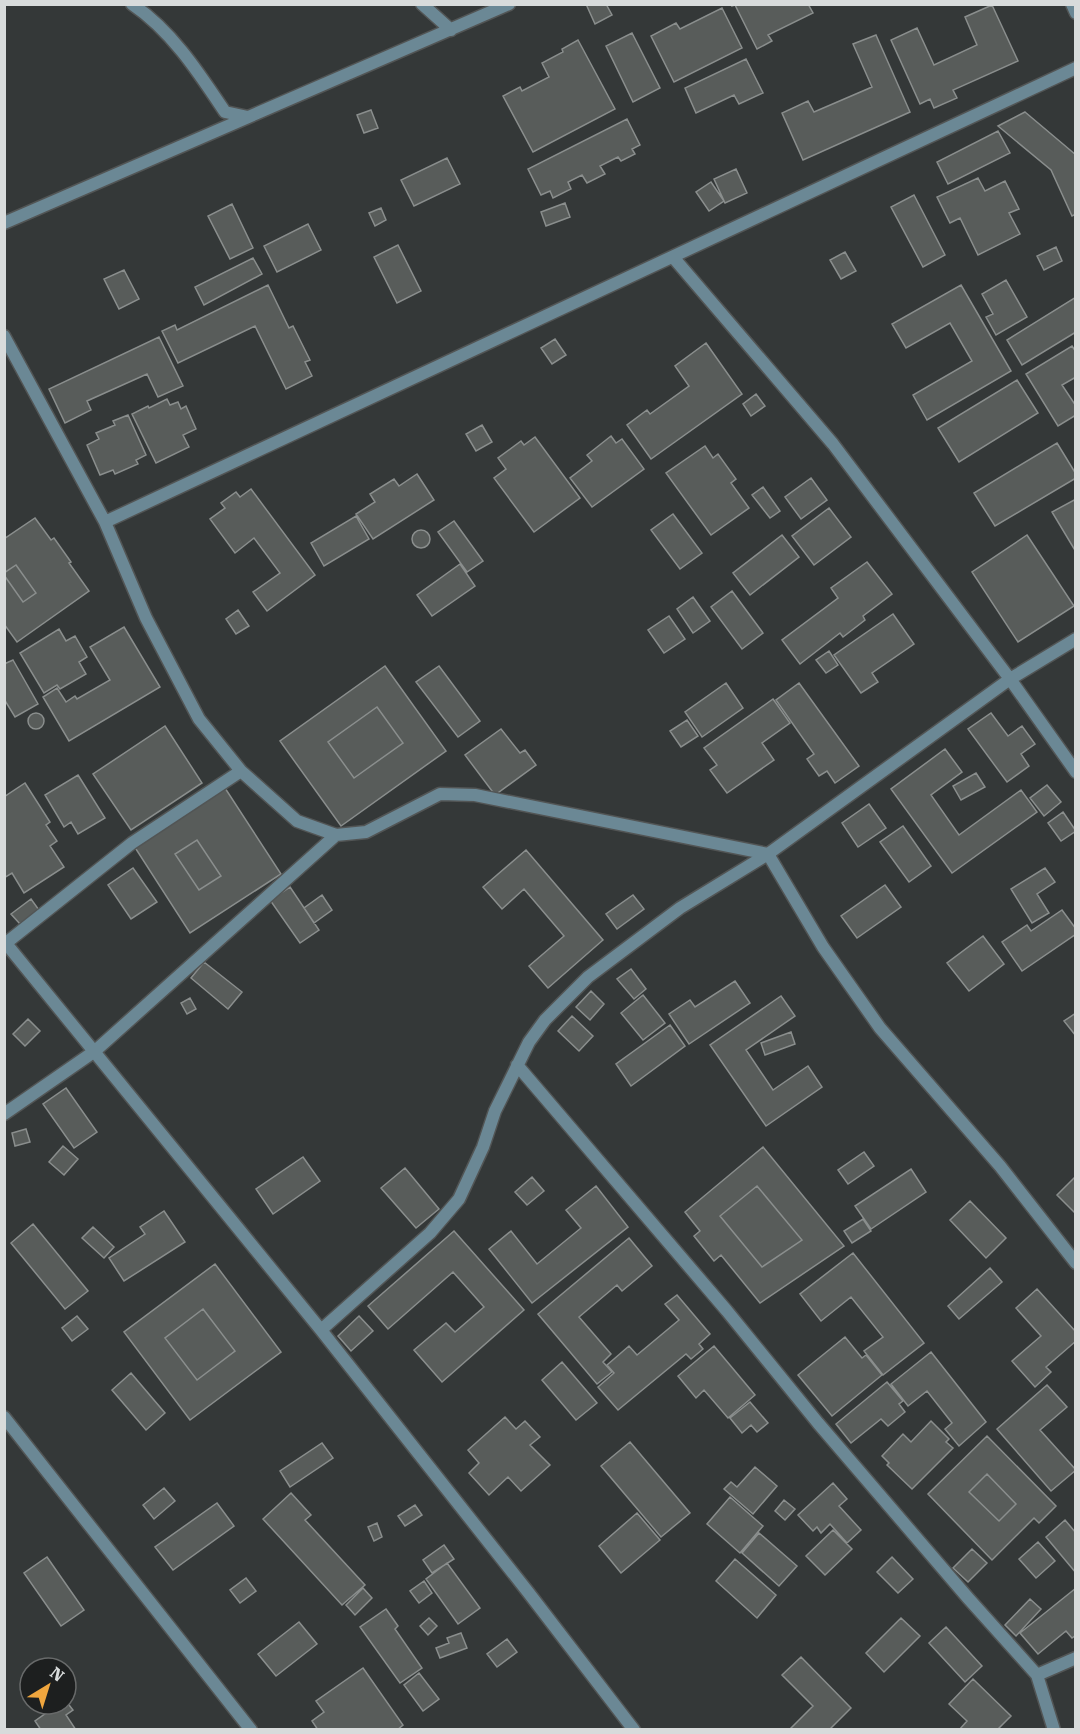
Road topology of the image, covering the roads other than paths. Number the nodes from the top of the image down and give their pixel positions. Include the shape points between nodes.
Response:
1 (132, 4) edge
2 (422, 4) edge
3 (509, 4) edge
4 (1072, 4) edge
5 (1076, 13) edge
6 (451, 30) junction
7 (1076, 68) edge
8 (248, 117) junction
9 (4, 223) edge
10 (674, 257) junction
11 (4, 336) edge
12 (105, 522) junction
13 (1076, 639) edge
14 (1010, 679) junction
15 (240, 771) junction
16 (1076, 772) edge
17 (336, 835) junction
18 (768, 854) junction
19 (5, 942) edge
20 (95, 1051) junction
21 (517, 1065) junction
22 (4, 1114) edge
23 (1076, 1263) edge
24 (321, 1330) junction
25 (4, 1417) edge
26 (1076, 1658) edge
27 (1037, 1675) junction
28 (252, 1730) edge
29 (634, 1730) edge
30 (1054, 1730) edge

1 - 8 street via 149,16 184,54 225,112
2 - 6 street
3 - 6 street
4 - 5 street
6 - 8 street
7 - 10 street
8 - 9 street
10 - 12 street
10 - 14 street via 833,444
11 - 12 street
12 - 15 street via 146,618 199,719
13 - 14 street
14 - 16 street
14 - 18 street
15 - 17 street via 297,821
15 - 19 street via 132,843
17 - 18 street via 366,832 440,794 474,795
17 - 20 street
18 - 21 street via 680,908 588,977 545,1020
18 - 23 street via 823,947 880,1028 1000,1166
19 - 20 street
20 - 22 street
20 - 24 street
21 - 24 street via 459,1199 430,1233
21 - 27 street via 818,1423
24 - 29 street
25 - 28 street
26 - 27 street
27 - 30 street

